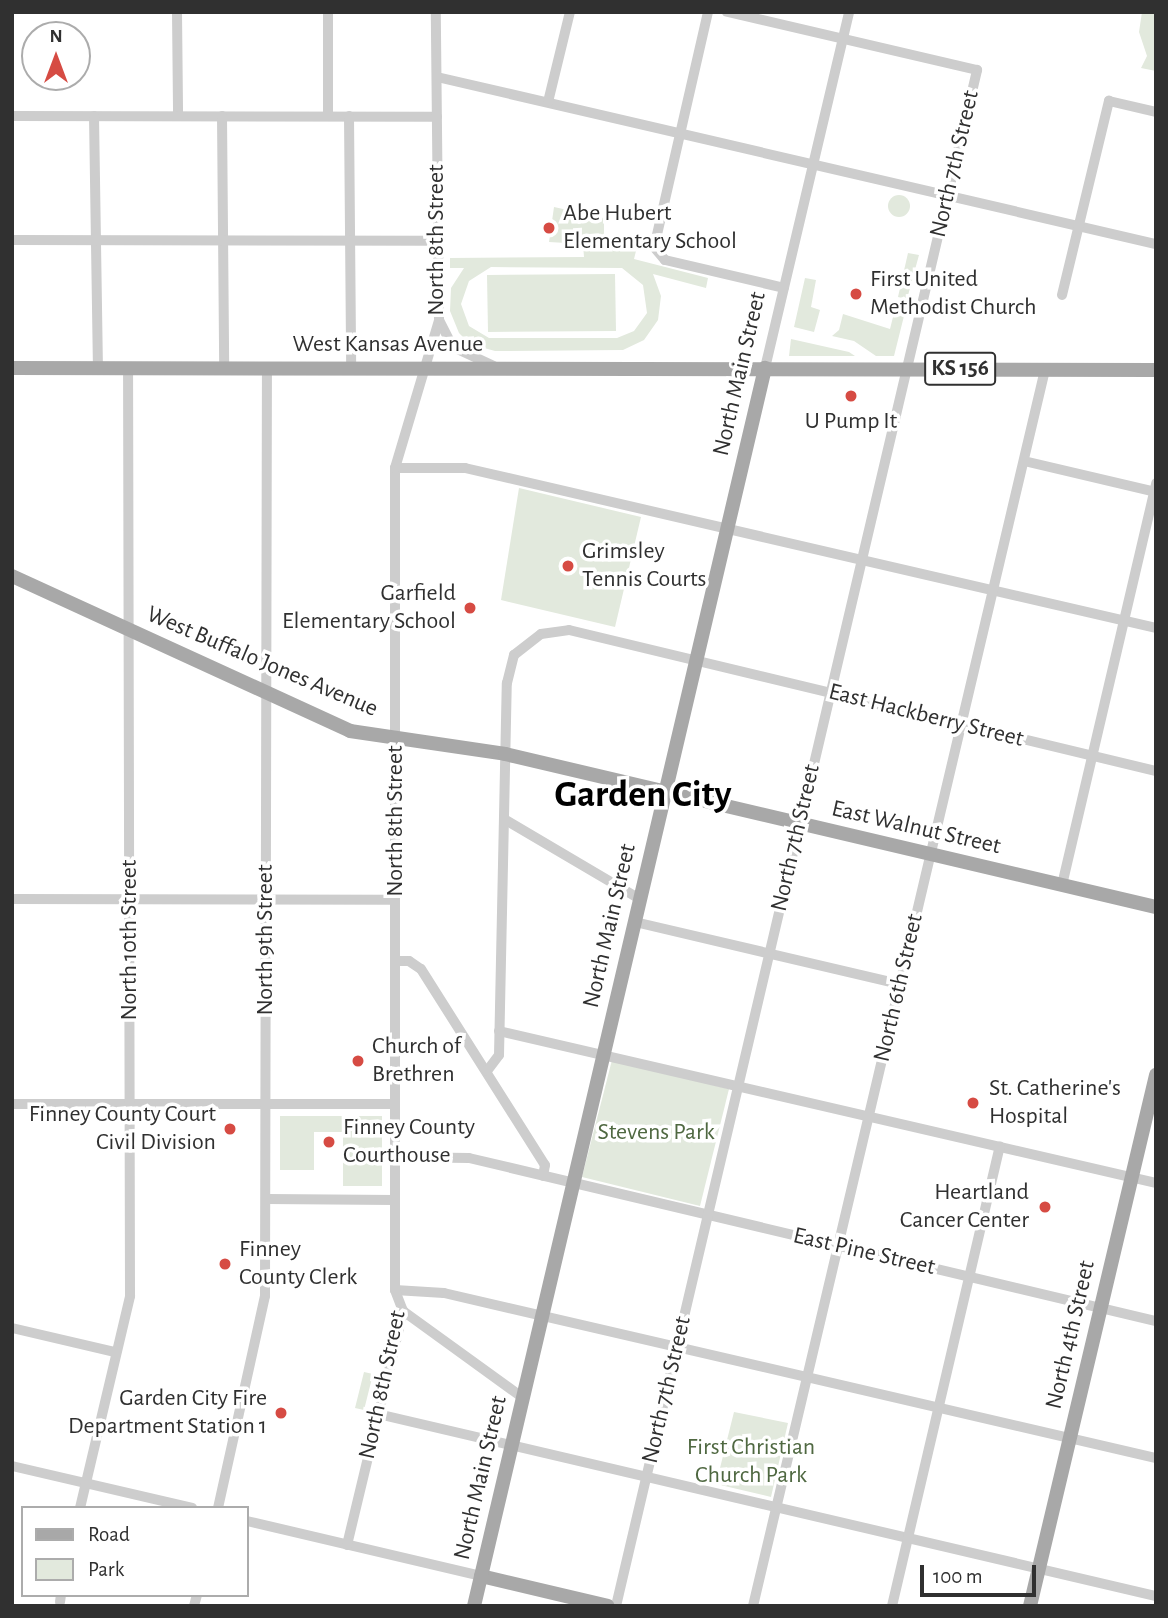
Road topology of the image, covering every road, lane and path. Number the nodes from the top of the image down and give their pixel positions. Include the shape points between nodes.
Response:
1 (177, 12) edge
2 (328, 12) edge
3 (436, 12) edge
4 (570, 12) edge
5 (708, 12) edge
6 (727, 12) edge
7 (849, 12) edge
8 (843, 39) junction
9 (437, 76) junction
10 (548, 102) junction
11 (1156, 112) edge
12 (12, 116) edge
13 (94, 116) junction
14 (178, 116) junction
15 (222, 116) junction
16 (328, 116) junction
17 (349, 116) junction
18 (437, 117) junction
19 (678, 133) junction
20 (814, 164) junction
21 (948, 195) junction
22 (1079, 226) junction
23 (12, 240) edge
24 (96, 240) junction
25 (223, 241) junction
26 (350, 241) junction
27 (439, 241) junction
28 (1156, 244) edge
29 (784, 288) junction
30 (1062, 295) dead end
31 (439, 320) junction
32 (224, 367) junction
33 (12, 368) edge
34 (98, 368) junction
35 (128, 368) junction
36 (267, 368) junction
37 (351, 368) junction
38 (425, 368) junction
39 (500, 368) junction
40 (765, 368) junction
41 (908, 369) junction
42 (1045, 370) junction
43 (1156, 370) edge
44 (1024, 461) junction
45 (395, 468) junction
46 (1155, 489) edge
47 (727, 531) junction
48 (861, 561) junction
49 (12, 576) edge
50 (992, 591) junction
51 (1123, 621) junction
52 (1156, 628) edge
53 (129, 630) junction
54 (696, 660) junction
55 (830, 692) junction
56 (266, 693) junction
57 (961, 724) junction
58 (396, 740) junction
59 (505, 754) junction
60 (1092, 756) junction
61 (1156, 771) edge
62 (666, 793) junction
63 (504, 819) junction
64 (799, 824) junction
65 (931, 855) junction
66 (1062, 885) junction
67 (12, 899) edge
68 (130, 899) junction
69 (266, 899) junction
70 (640, 899) junction
71 (395, 900) junction
72 (1156, 907) edge
73 (635, 922) junction
74 (769, 953) junction
75 (395, 961) junction
76 (900, 984) junction
77 (499, 1031) junction
78 (603, 1054) junction
79 (487, 1071) junction
80 (1156, 1075) edge
81 (738, 1086) junction
82 (12, 1104) edge
83 (130, 1104) junction
84 (395, 1104) junction
85 (267, 1105) junction
86 (869, 1116) junction
87 (1000, 1147) junction
88 (396, 1157) junction
89 (543, 1176) junction
90 (1132, 1178) junction
91 (573, 1183) junction
92 (1156, 1183) edge
93 (267, 1199) junction
94 (395, 1200) junction
95 (708, 1216) junction
96 (838, 1246) junction
97 (969, 1276) junction
98 (395, 1290) junction
99 (1100, 1308) junction
100 (403, 1311) junction
101 (542, 1316) junction
102 (1156, 1321) edge
103 (12, 1328) edge
104 (677, 1347) junction
105 (115, 1352) junction
106 (807, 1377) junction
107 (523, 1398) junction
108 (938, 1408) junction
109 (378, 1414) junction
110 (1070, 1438) junction
111 (512, 1445) junction
112 (1156, 1458) edge
113 (12, 1466) edge
114 (646, 1478) junction
115 (86, 1483) junction
116 (80, 1506) edge
117 (184, 1506) edge
118 (218, 1506) edge
119 (777, 1507) junction
120 (248, 1521) edge
121 (908, 1538) junction
122 (347, 1545) junction
123 (1039, 1569) junction
124 (481, 1576) junction
125 (1156, 1596) edge
126 (474, 1606) edge
127 (608, 1606) edge
128 (616, 1606) edge
129 (753, 1606) edge
130 (892, 1606) edge
131 (1030, 1606) edge

1 - 14 street
2 - 16 street
3 - 9 street, North 8th Street
4 - 10 street
5 - 19 street
6 - 8 street
7 - 8 street, North Main Street
8 - 20 street, North Main Street
8 - 21 street, North 7th Street via 977,71
9 - 10 street
9 - 18 street, North 8th Street
10 - 19 street
11 - 22 street via 1110,101
12 - 13 street
13 - 14 street
13 - 24 street
14 - 15 street
15 - 16 street
15 - 25 street
16 - 17 street
17 - 18 street
17 - 26 street
18 - 27 street, North 8th Street
19 - 20 street
19 - 29 street via 655,253 665,260
20 - 21 street
20 - 29 street, North Main Street
21 - 22 street
21 - 41 street, North 7th Street
22 - 28 street
22 - 30 street
23 - 24 street
24 - 25 street
24 - 34 street
25 - 26 street
25 - 32 street
26 - 27 street
26 - 37 street
27 - 31 street, North 8th Street
29 - 40 street, North Main Street
31 - 38 street, North 8th Street
31 - 39 street via 453,347
32 - 35 main road, West Kansas Avenue
32 - 36 main road, West Kansas Avenue
33 - 34 main road, West Kansas Avenue
34 - 35 main road, West Kansas Avenue
35 - 53 street, North 10th Street
36 - 37 main road, West Kansas Avenue
36 - 56 street, North 9th Street
37 - 38 main road, West Kansas Avenue
38 - 39 main road, West Kansas Avenue
38 - 45 street, North 8th Street
39 - 40 main road, West Kansas Avenue
40 - 41 main road, KS 156
40 - 47 main road, North Main Street
41 - 42 main road, KS 156
41 - 48 street, North 7th Street
42 - 43 main road, KS 156
42 - 44 street, North 6th Street
44 - 46 street
44 - 50 street, North 6th Street
45 - 47 street via 465,468
45 - 58 street, North 8th Street
46 - 51 street
47 - 48 street
47 - 54 main road, North Main Street
48 - 50 street
48 - 55 street, North 7th Street
49 - 53 main road, West Buffalo Jones Avenue
50 - 51 street
50 - 57 street, North 6th Street
51 - 52 street
51 - 60 street
53 - 56 main road, West Buffalo Jones Avenue
53 - 68 street, North 10th Street
54 - 55 street, East Hackberry Street
54 - 59 street, East Hackberry Street via 569,630 541,634 514,655 507,683
54 - 62 main road, North Main Street
55 - 57 street, East Hackberry Street
55 - 64 street, North 7th Street
56 - 58 main road, West Buffalo Jones Avenue via 350,731
56 - 69 street, North 9th Street
57 - 60 street, East Hackberry Street
57 - 65 street, North 6th Street
58 - 59 main road, West Buffalo Jones Avenue
58 - 71 street, North 8th Street
59 - 62 main road, West Buffalo Jones Avenue
59 - 63 street
60 - 61 street, East Hackberry Street
60 - 66 street
62 - 64 main road, East Walnut Street
62 - 70 main road, North Main Street
63 - 70 street
63 - 77 street
64 - 65 main road, East Walnut Street
64 - 74 street, North 7th Street
65 - 66 main road, East Walnut Street
65 - 76 street, North 6th Street
66 - 72 main road, East Walnut Street
67 - 68 street
68 - 69 street
68 - 83 street, North 10th Street
69 - 71 street
69 - 85 street, North 9th Street
70 - 73 main road, North Main Street
71 - 75 street, North 8th Street
73 - 74 street
73 - 78 main road, North Main Street
74 - 76 street
74 - 81 street, North 7th Street
75 - 79 street via 409,961 421,970
75 - 84 street, North 8th Street
76 - 86 street, North 6th Street
77 - 78 street
77 - 79 street via 499,1059
78 - 81 street
78 - 91 main road, North Main Street
79 - 89 street via 545,1164
80 - 90 main road, North 4th Street
81 - 86 street
81 - 95 street, North 7th Street
82 - 83 street
83 - 85 street
83 - 105 street, North 10th Street via 130,1296
84 - 85 street
84 - 88 street, North 8th Street
85 - 93 street, North 9th Street
86 - 87 street
86 - 96 street, North 6th Street
87 - 90 street
87 - 97 street
88 - 89 street, East Pine Street via 469,1158
88 - 94 street, North 8th Street
89 - 91 street, East Pine Street
90 - 92 street
90 - 99 main road, North 4th Street
91 - 95 street, East Pine Street
91 - 101 main road, North Main Street
93 - 94 street
93 - 118 street, North 9th Street via 265,1296
94 - 98 street, North 8th Street
95 - 96 street, East Pine Street
95 - 104 street, North 7th Street
96 - 97 street, East Pine Street
96 - 106 street, North 6th Street
97 - 99 street, East Pine Street
97 - 108 street
98 - 100 street, North 8th Street
98 - 101 street via 444,1293
99 - 102 street, East Pine Street
99 - 110 main road, North 4th Street
100 - 107 street
100 - 109 street, North 8th Street
101 - 104 street
101 - 107 main road, North Main Street
103 - 105 street
104 - 106 street
104 - 114 street, North 7th Street
105 - 115 street, North 10th Street
106 - 108 street
106 - 119 street, North 6th Street
107 - 111 main road, North Main Street
108 - 110 street
108 - 121 street
109 - 111 street
109 - 122 street, North 8th Street
110 - 112 street
110 - 123 main road, North 4th Street
111 - 114 street
111 - 124 main road, North Main Street
113 - 115 street
114 - 119 street
114 - 128 street, North 7th Street
115 - 116 street, North 10th Street
115 - 117 street
119 - 121 street
119 - 129 street, North 6th Street
120 - 122 street
121 - 123 street
121 - 130 street
122 - 124 street
123 - 125 street
123 - 131 main road, North 4th Street
124 - 126 main road, North Main Street
124 - 127 main road

